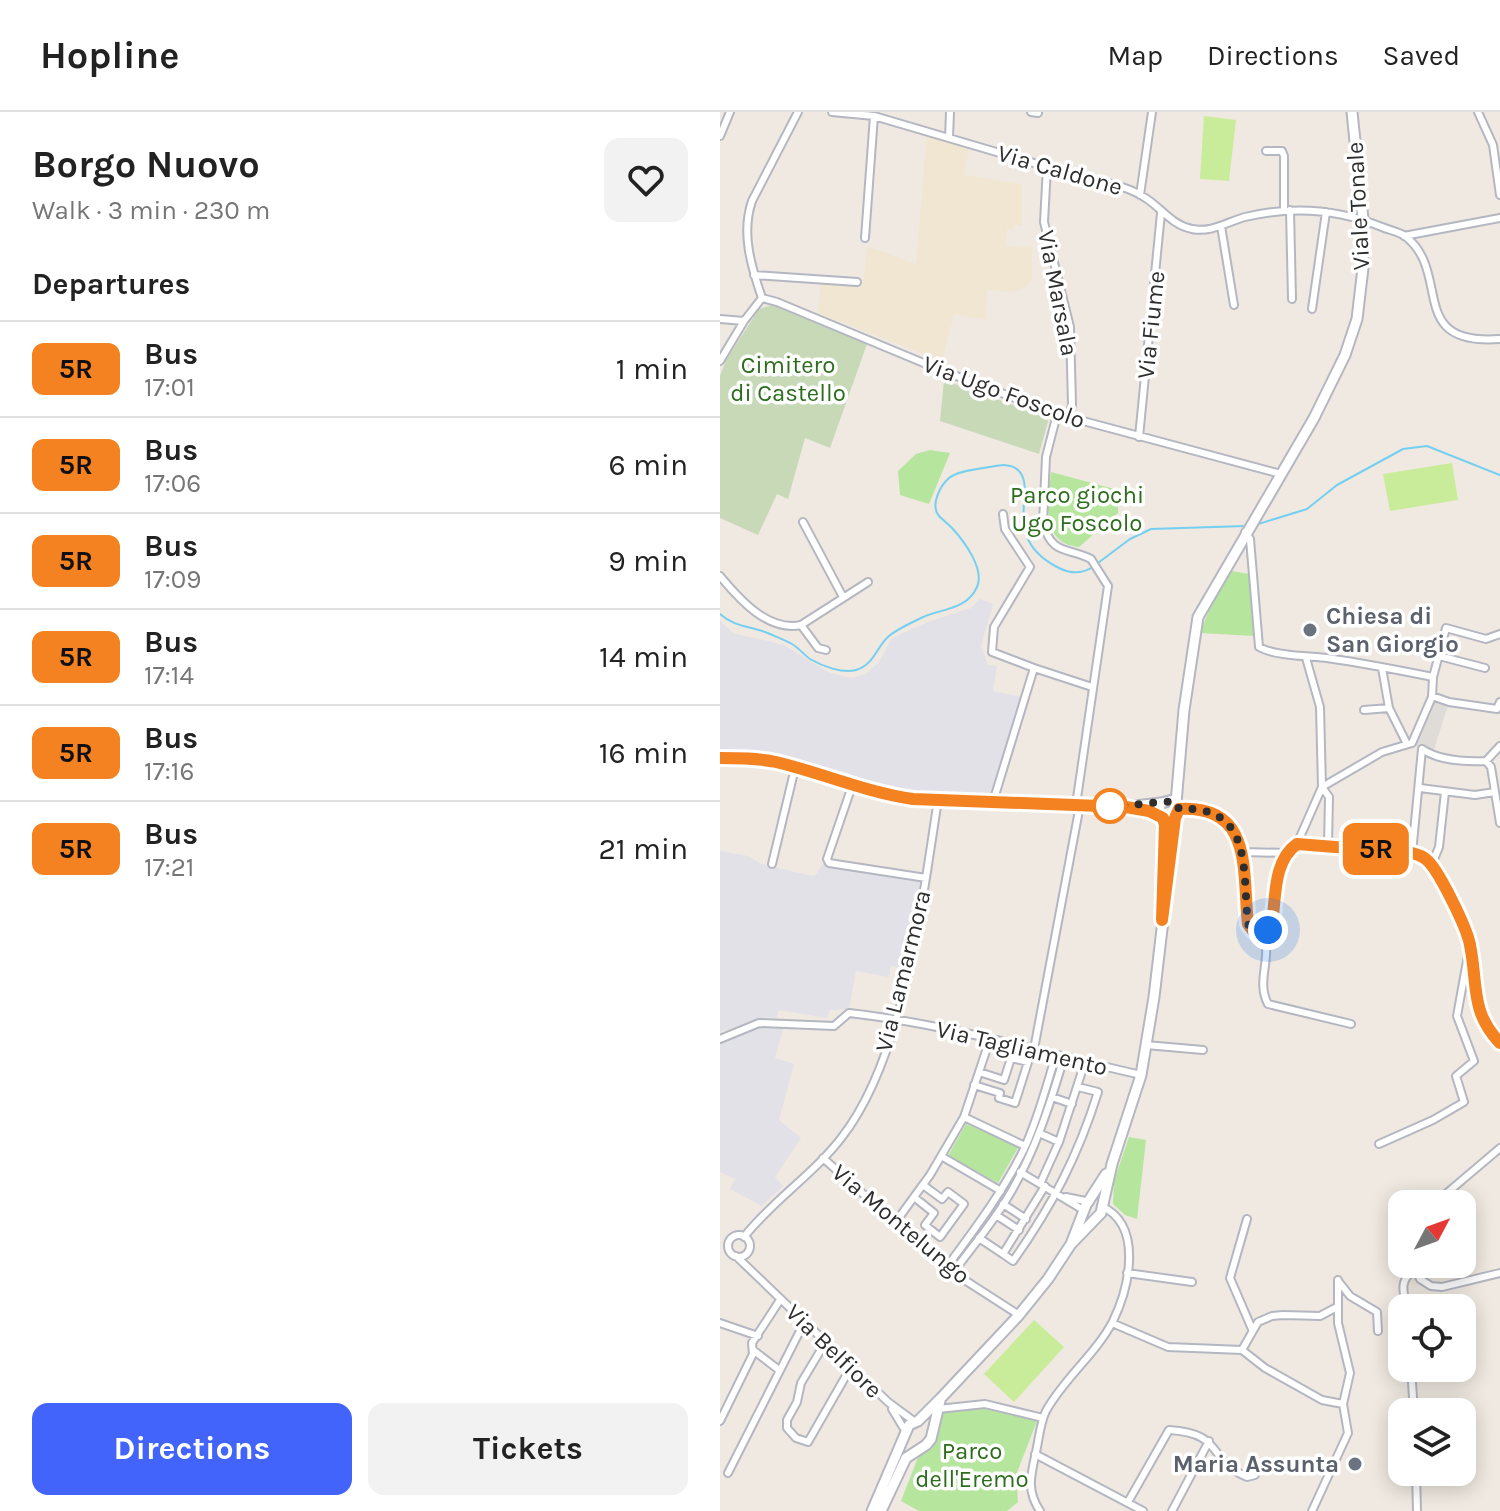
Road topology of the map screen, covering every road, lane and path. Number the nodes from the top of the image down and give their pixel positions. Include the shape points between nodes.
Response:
1 (730, 112) edge
2 (798, 112) edge
3 (832, 112) edge
4 (950, 112) edge
5 (1031, 112) edge
6 (1152, 112) edge
7 (1352, 112) edge
8 (1478, 112) edge
9 (1038, 113) edge
10 (874, 116) junction
11 (720, 136) edge
12 (949, 138) junction
13 (1266, 151) dead end
14 (1047, 167) junction
15 (1140, 195) junction
16 (1500, 195) edge
17 (1287, 211) junction
18 (1326, 212) junction
19 (1161, 213) junction
20 (1500, 218) edge
21 (1363, 219) junction
22 (1221, 226) junction
23 (1404, 236) junction
24 (865, 238) dead end
25 (754, 275) junction
26 (857, 282) dead end
27 (762, 298) junction
28 (1292, 299) dead end
29 (1234, 305) dead end
30 (1312, 309) dead end
31 (720, 319) edge
32 (744, 321) junction
33 (1500, 339) edge
34 (720, 361) edge
35 (1057, 414) junction
36 (1068, 418) junction
37 (1139, 437) junction
38 (1281, 474) junction
39 (1003, 514) dead end
40 (803, 522) dead end
41 (1246, 531) junction
42 (720, 576) edge
43 (868, 582) dead end
44 (843, 597) junction
45 (801, 625) junction
46 (1500, 634) edge
47 (826, 650) dead end
48 (1439, 656) junction
49 (1310, 658) junction
50 (1034, 668) junction
51 (1382, 668) junction
52 (1485, 668) dead end
53 (1433, 677) junction
54 (1092, 687) junction
55 (1432, 696) junction
56 (1500, 702) edge
57 (1389, 708) junction
58 (1364, 710) dead end
59 (1410, 743) junction
60 (1500, 746) edge
61 (1422, 749) junction
62 (720, 758) edge
63 (1486, 761) junction
64 (1179, 764) junction
65 (795, 768) junction
66 (852, 786) junction
67 (1322, 787) junction
68 (1420, 788) junction
69 (1445, 792) junction
70 (1495, 792) junction
71 (938, 800) junction
72 (1163, 801) junction
73 (993, 802) junction
74 (1078, 805) junction
75 (1126, 807) junction
76 (1177, 810) junction
77 (1163, 818) junction
78 (1500, 823) edge
79 (1297, 844) junction
80 (1328, 845) junction
81 (1242, 852) junction
82 (1287, 853) junction
83 (1412, 853) junction
84 (772, 864) dead end
85 (1432, 864) junction
86 (926, 878) junction
87 (1162, 920) junction
88 (1262, 932) junction
89 (1470, 942) junction
90 (897, 1019) junction
91 (1351, 1024) dead end
92 (720, 1039) edge
93 (990, 1039) junction
94 (1500, 1043) edge
95 (1146, 1045) junction
96 (1034, 1049) junction
97 (1203, 1050) dead end
98 (1060, 1056) junction
99 (1085, 1062) junction
100 (979, 1072) junction
101 (1141, 1075) junction
102 (974, 1085) junction
103 (1078, 1087) junction
104 (1052, 1097) junction
105 (1072, 1104) junction
106 (964, 1117) junction
107 (1039, 1133) junction
108 (1059, 1142) junction
109 (1379, 1144) dead end
110 (1025, 1146) junction
111 (1500, 1148) edge
112 (941, 1156) junction
113 (823, 1158) junction
114 (1014, 1169) junction
115 (1021, 1173) junction
116 (923, 1185) junction
117 (1042, 1185) junction
118 (1450, 1190) edge
119 (1001, 1191) junction
120 (1060, 1195) junction
121 (914, 1197) junction
122 (1003, 1204) junction
123 (1094, 1211) junction
124 (996, 1215) junction
125 (1026, 1219) junction
126 (1247, 1219) dead end
127 (895, 1223) junction
128 (1019, 1230) junction
129 (744, 1237) junction
130 (979, 1238) junction
131 (720, 1242) edge
132 (729, 1249) junction
133 (1003, 1254) junction
134 (736, 1256) junction
135 (946, 1268) junction
136 (953, 1273) junction
137 (1127, 1273) junction
138 (1500, 1273) edge
139 (1422, 1278) edge
140 (1192, 1282) dead end
141 (780, 1300) junction
142 (1337, 1307) junction
143 (1019, 1315) junction
144 (720, 1323) edge
145 (804, 1323) junction
146 (1112, 1323) junction
147 (1252, 1329) junction
148 (1378, 1331) dead end
149 (758, 1336) junction
150 (825, 1343) junction
151 (753, 1350) junction
152 (1242, 1350) junction
153 (851, 1367) junction
154 (779, 1370) junction
155 (888, 1402) junction
156 (939, 1403) junction
157 (1343, 1404) junction
158 (1043, 1418) junction
159 (720, 1421) edge
160 (916, 1422) junction
161 (932, 1432) junction
162 (906, 1434) junction
163 (1209, 1441) junction
164 (921, 1447) junction
165 (1035, 1454) junction
166 (728, 1473) dead end
167 (1255, 1475) dead end
168 (1416, 1486) edge
169 (1128, 1502) junction
170 (872, 1511) edge
171 (881, 1511) edge
172 (1040, 1511) edge
173 (1143, 1511) edge
174 (1172, 1511) edge
175 (1312, 1511) edge
176 (1417, 1511) edge

1 - 11 street
2 - 25 street via 747,217
3 - 10 street, Via Caldone
4 - 12 street
5 - 9 street
6 - 15 street
7 - 21 main road, Viale Tonale
8 - 16 street via 1493,145
10 - 12 street, Via Caldone
10 - 24 street
12 - 14 street, Via Caldone
13 - 17 street via 1282,151 1284,156
14 - 15 street, Via Caldone
14 - 36 street, Via Marsala via 1044,222 1070,327
15 - 19 street, Via Caldone
17 - 18 street, Via Caldone
17 - 22 street, Via Caldone
17 - 28 street
18 - 21 street, Via Caldone
18 - 30 street
19 - 22 street, Via Caldone via 1193,229
19 - 37 street, Via Fiume
20 - 23 street
21 - 23 street, Via Caldone
21 - 38 main road, Viale Tonale via 1357,319 1326,395
22 - 29 street
23 - 33 street via 1425,262 1442,323 1469,338
25 - 26 street
25 - 27 street
27 - 32 street
27 - 35 street, Via Ugo Foscolo
31 - 32 street
32 - 34 street
35 - 36 street, Via Ugo Foscolo
35 - 54 street via 1046,457 1043,523 1051,542 1091,559 1108,586
36 - 37 street, Via Ugo Foscolo
37 - 38 street, Via Ugo Foscolo
38 - 41 main road, Viale Tonale
39 - 50 street via 1005,529 1030,567 994,627 992,652
40 - 44 street
41 - 49 street via 1259,647
41 - 64 main road, Viale Tonale via 1198,617
42 - 45 street via 764,618
43 - 44 street
44 - 45 street
45 - 47 street via 818,648
46 - 48 street via 1486,639 1446,628
48 - 52 street
48 - 53 street
49 - 51 street
49 - 67 street via 1320,707
50 - 54 street
50 - 73 street
51 - 53 street
51 - 57 street
53 - 55 street
54 - 74 street
55 - 56 street via 1497,709
55 - 59 street
57 - 58 street
57 - 59 street
59 - 61 street
59 - 67 street via 1382,752
60 - 63 street
61 - 63 street via 1432,756
61 - 68 street
62 - 65 main road via 757,758
63 - 70 street
64 - 72 main road
64 - 76 main road
65 - 66 main road
65 - 84 street
66 - 71 main road
66 - 86 street via 829,863
67 - 79 street
67 - 80 street via 1329,797
68 - 69 street
68 - 83 street
69 - 70 street
69 - 85 street
70 - 78 street
71 - 73 main road
71 - 86 street, Via Lamarmora
72 - 75 main road
72 - 76 main road
72 - 77 main road via 1158,811
73 - 74 main road
74 - 75 main road
74 - 96 street
75 - 77 main road
76 - 77 main road
76 - 81 street via 1195,808 1223,817
76 - 87 main road
77 - 87 main road
79 - 80 street
79 - 82 street
80 - 83 street
81 - 82 street
81 - 88 street via 1248,924
82 - 88 street via 1280,865 1272,924
83 - 85 street
85 - 89 street
86 - 90 street, Via Lamarmora
87 - 95 main road
88 - 91 street via 1268,949 1263,979 1268,1004
89 - 94 street via 1478,1012
89 - 109 street via 1457,1016 1474,1061 1456,1076 1464,1102
90 - 92 street, Via Tagliamento via 849,1013 834,1026 759,1023
90 - 93 street, Via Tagliamento
90 - 113 street, Via Lamarmora via 861,1111
93 - 96 street, Via Tagliamento
93 - 100 street
95 - 97 street
95 - 101 main road
96 - 98 street, Via Tagliamento
98 - 99 street, Via Tagliamento
98 - 104 street
98 - 110 street
99 - 101 street, Via Tagliamento
99 - 103 street
100 - 102 street
100 - 102 street via 1004,1080 1011,1058 1028,1062 1015,1103
101 - 123 main road
102 - 106 street
103 - 105 street
103 - 120 street via 1098,1092
104 - 105 street
104 - 107 street
105 - 108 street
106 - 110 street
106 - 112 street
107 - 108 street
107 - 115 street
108 - 117 street
110 - 114 street
111 - 118 street
112 - 116 street
112 - 119 street
113 - 127 street, Via Montelungo
113 - 129 street, Via Lamarmora
114 - 115 street
114 - 119 street
115 - 117 street
115 - 122 street
116 - 121 street
116 - 121 street via 942,1199 948,1192 964,1204 940,1237 925,1225 934,1213
117 - 120 street
117 - 125 street
119 - 135 street
120 - 123 street
120 - 133 street via 1013,1261
121 - 127 street
122 - 124 street
122 - 125 street
123 - 137 street via 1118,1218 1126,1228
123 - 143 main road
124 - 128 street
124 - 130 street
125 - 128 street
126 - 147 street via 1230,1278
127 - 135 street, Via Montelungo
128 - 133 street
129 - 132 street via 734,1237
129 - 134 street via 748,1252
130 - 133 street
130 - 136 street
131 - 132 street
132 - 134 street
134 - 141 street, Via Belfiore
135 - 136 street, Via Montelungo
136 - 143 street, Via Montelungo
137 - 140 street
137 - 146 street
138 - 139 street via 1436,1287
141 - 145 street, Via Belfiore
141 - 149 street, Via Belfiore
142 - 147 street via 1320,1316 1272,1316
142 - 148 street via 1338,1280 1350,1296 1377,1312
142 - 157 street via 1350,1373
143 - 156 main road
144 - 149 street
145 - 150 street, Via Belfiore
145 - 154 street
146 - 152 street via 1168,1347
146 - 158 street
147 - 152 street
149 - 151 street, Via Belfiore
150 - 153 street, Via Belfiore
150 - 153 street via 787,1420 796,1438 808,1442
151 - 154 street
151 - 159 street, Via Belfiore
152 - 157 street via 1322,1400
153 - 155 street, Via Belfiore
154 - 166 street
155 - 160 street, Via Belfiore
155 - 162 street, Via Belfiore
156 - 158 street via 985,1404
156 - 160 main road
156 - 161 main road
157 - 175 street via 1348,1433
158 - 165 street
160 - 161 main road
160 - 162 main road
161 - 164 main road
162 - 164 main road via 909,1443
162 - 170 main road
163 - 167 street via 1228,1467 1247,1477
163 - 169 street via 1169,1430
163 - 174 street
164 - 171 main road via 906,1458
165 - 169 street
165 - 172 street via 1029,1480
168 - 176 street
169 - 173 street

